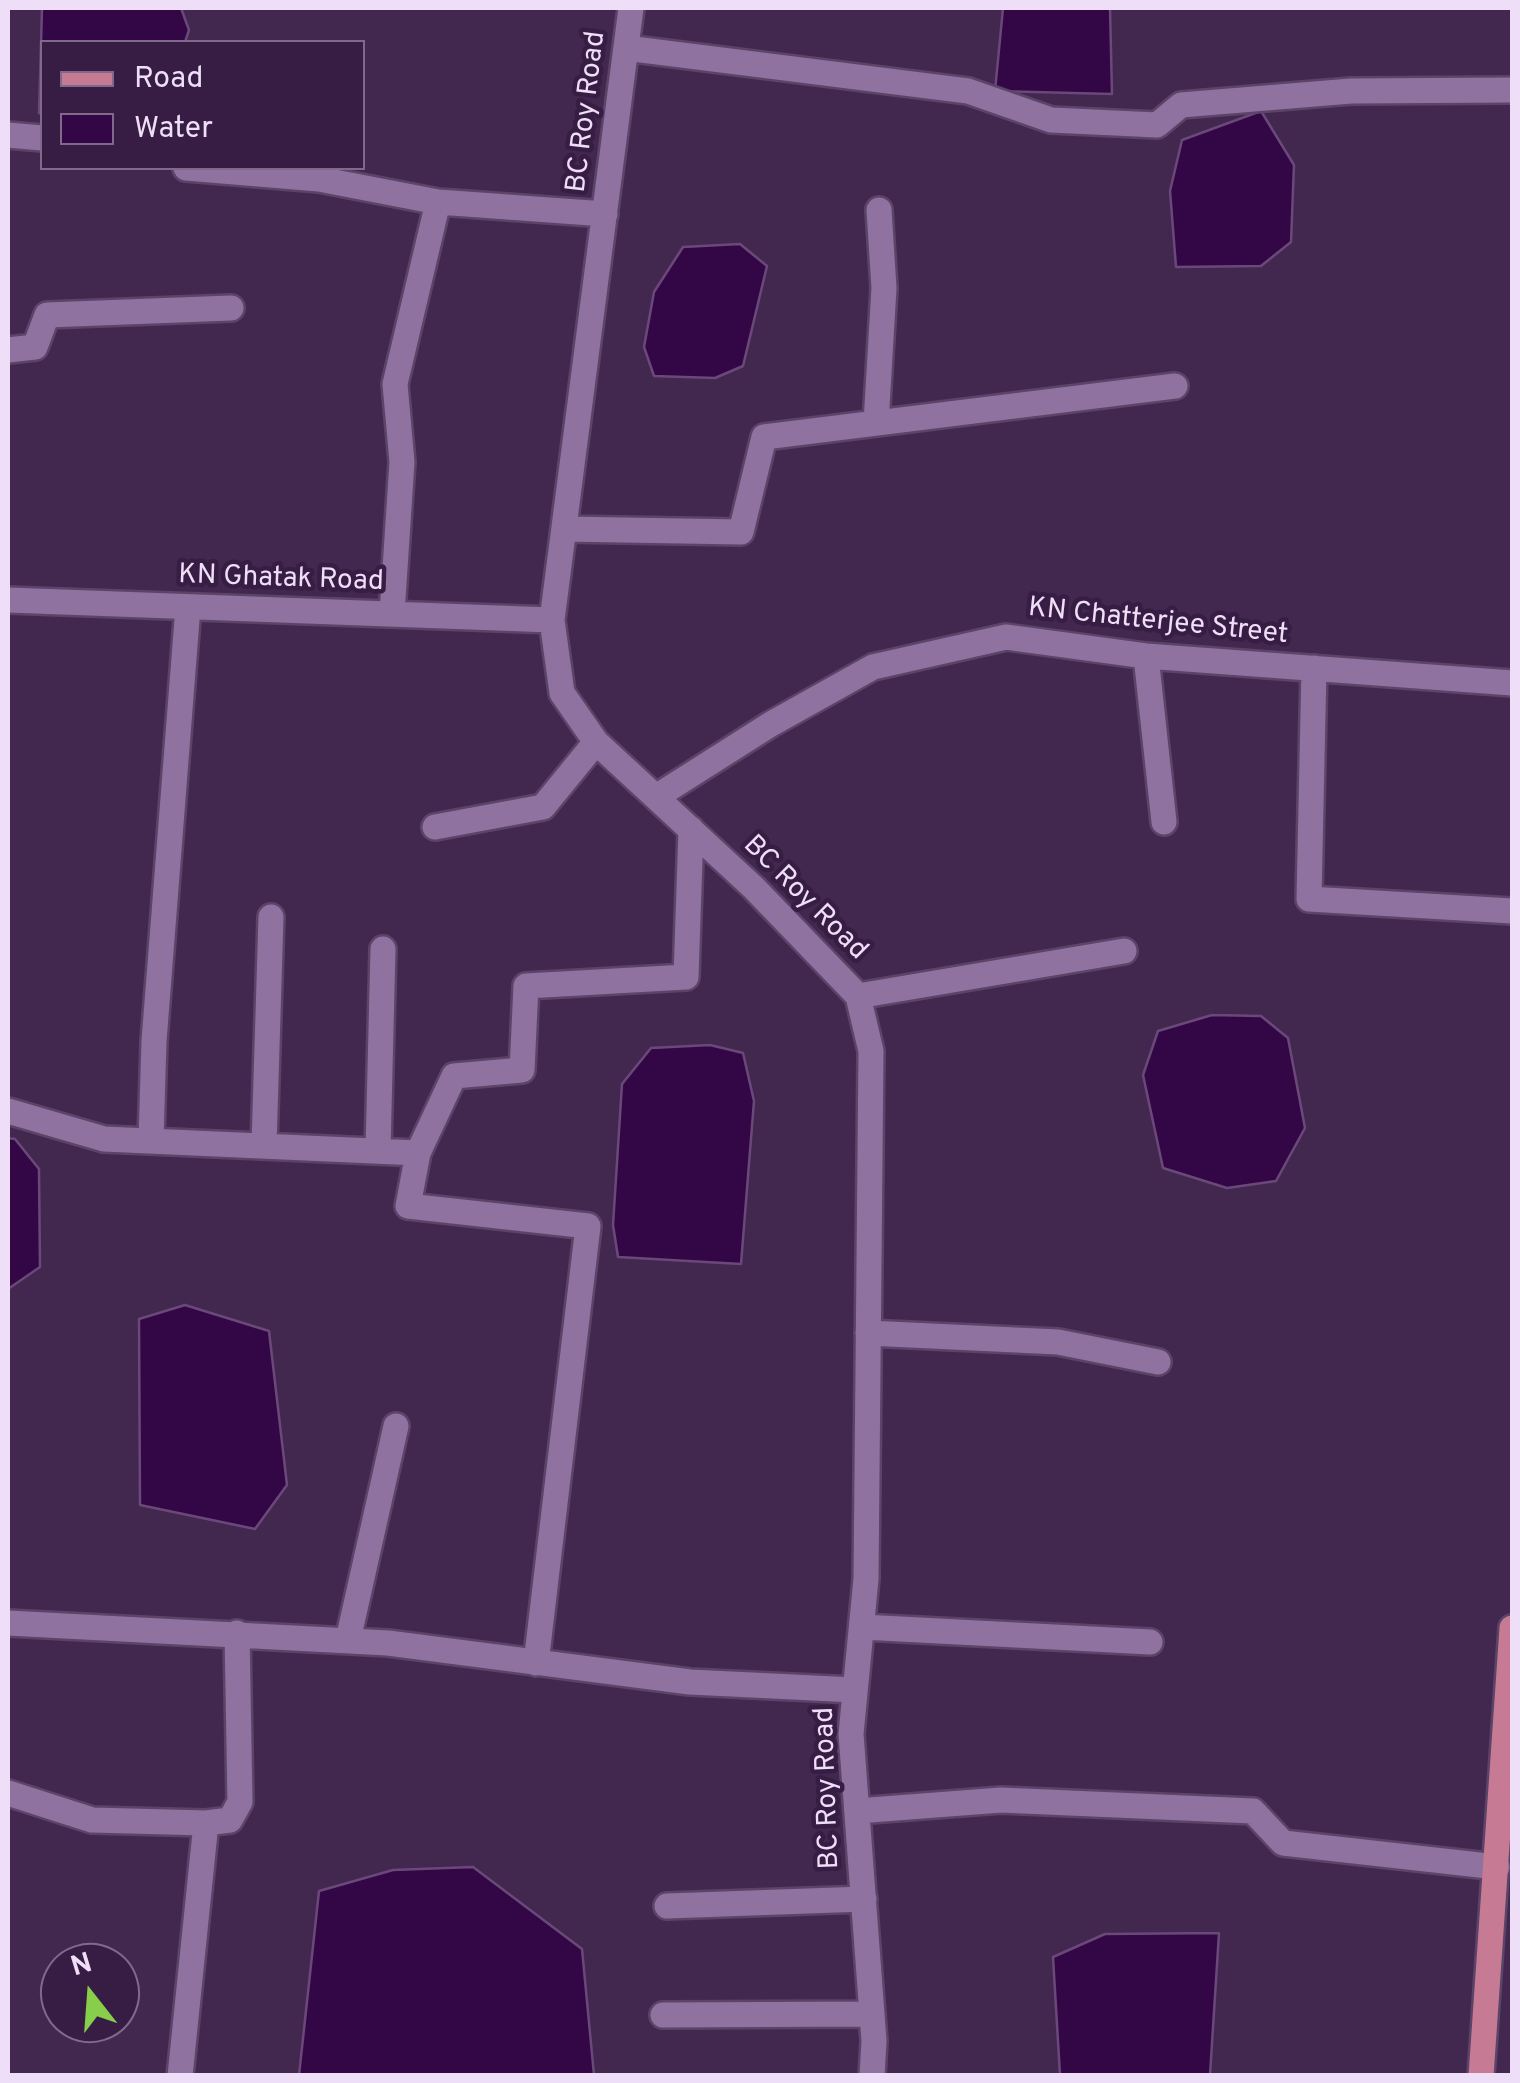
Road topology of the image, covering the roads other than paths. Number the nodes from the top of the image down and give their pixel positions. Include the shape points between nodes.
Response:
1 (631, 8) edge
2 (626, 48) junction
3 (1512, 90) edge
4 (8, 135) edge
5 (40, 138) edge
6 (208, 170) edge
7 (438, 202) junction
8 (879, 210) dead end
9 (605, 214) junction
10 (231, 308) dead end
11 (8, 350) edge
12 (1175, 386) dead end
13 (876, 423) junction
14 (564, 530) junction
15 (8, 600) edge
16 (188, 607) junction
17 (392, 614) junction
18 (552, 620) junction
19 (1146, 656) junction
20 (1314, 668) junction
21 (1512, 683) edge
22 (596, 742) junction
23 (656, 797) junction
24 (1164, 822) dead end
25 (435, 826) dead end
26 (691, 829) junction
27 (1512, 911) edge
28 (271, 917) dead end
29 (383, 949) dead end
30 (1124, 951) dead end
31 (858, 996) junction
32 (8, 1111) edge
33 (150, 1140) junction
34 (264, 1144) junction
35 (378, 1150) junction
36 (418, 1153) junction
37 (868, 1334) junction
38 (1158, 1362) dead end
39 (396, 1426) dead end
40 (8, 1623) edge
41 (862, 1626) junction
42 (1512, 1628) edge
43 (237, 1633) junction
44 (348, 1640) junction
45 (1150, 1642) dead end
46 (536, 1662) junction
47 (855, 1690) junction
48 (8, 1792) edge
49 (856, 1811) junction
50 (206, 1823) junction
51 (1497, 1868) junction
52 (864, 1899) junction
53 (667, 1906) dead end
54 (872, 2014) junction
55 (662, 2015) dead end
56 (180, 2076) edge
57 (872, 2076) edge
58 (1481, 2076) edge

1 - 2 street, BC Roy Road
2 - 3 street via 968,91 1051,120 1157,125 1181,105 1351,91
2 - 9 street, BC Roy Road
4 - 5 street
6 - 7 street via 319,180
7 - 9 street
7 - 17 street via 395,384 402,462
8 - 13 street via 884,288
9 - 14 street, BC Roy Road
10 - 11 street via 46,315 36,348
12 - 13 street
13 - 14 street via 764,437 741,532
14 - 18 street, BC Roy Road
15 - 16 street, KN Ghatak Road
16 - 17 street, KN Ghatak Road
16 - 33 street
17 - 18 street, KN Ghatak Road
18 - 22 street, BC Roy Road via 562,694
19 - 20 street, KN Chatterjee Street
19 - 23 street, KN Chatterjee Street via 1006,637 873,667
19 - 24 street
20 - 21 street, KN Chatterjee Street
20 - 27 street via 1308,899
22 - 23 street, BC Roy Road
22 - 25 street via 543,807
23 - 26 street, BC Roy Road
26 - 31 street, BC Roy Road
26 - 36 street via 686,977 526,986 522,1070 454,1076
28 - 34 street
29 - 35 street
30 - 31 street
31 - 37 street, BC Roy Road via 871,1051
32 - 33 street via 104,1138
33 - 34 street
34 - 35 street
35 - 36 street
36 - 46 street via 408,1206 588,1226
37 - 38 street via 1058,1342
37 - 41 street, BC Roy Road
39 - 44 street
40 - 43 street
41 - 45 street
41 - 47 street, BC Roy Road
42 - 51 main road
43 - 44 street
43 - 50 street via 240,1802 230,1820
44 - 46 street
46 - 47 street via 690,1682
47 - 49 street, BC Roy Road
48 - 50 street via 92,1820
49 - 51 street via 1002,1800 1253,1811 1283,1843
49 - 52 street, BC Roy Road
50 - 56 street
51 - 58 main road
52 - 53 street
52 - 54 street, BC Roy Road
54 - 55 street
54 - 57 street, BC Roy Road

